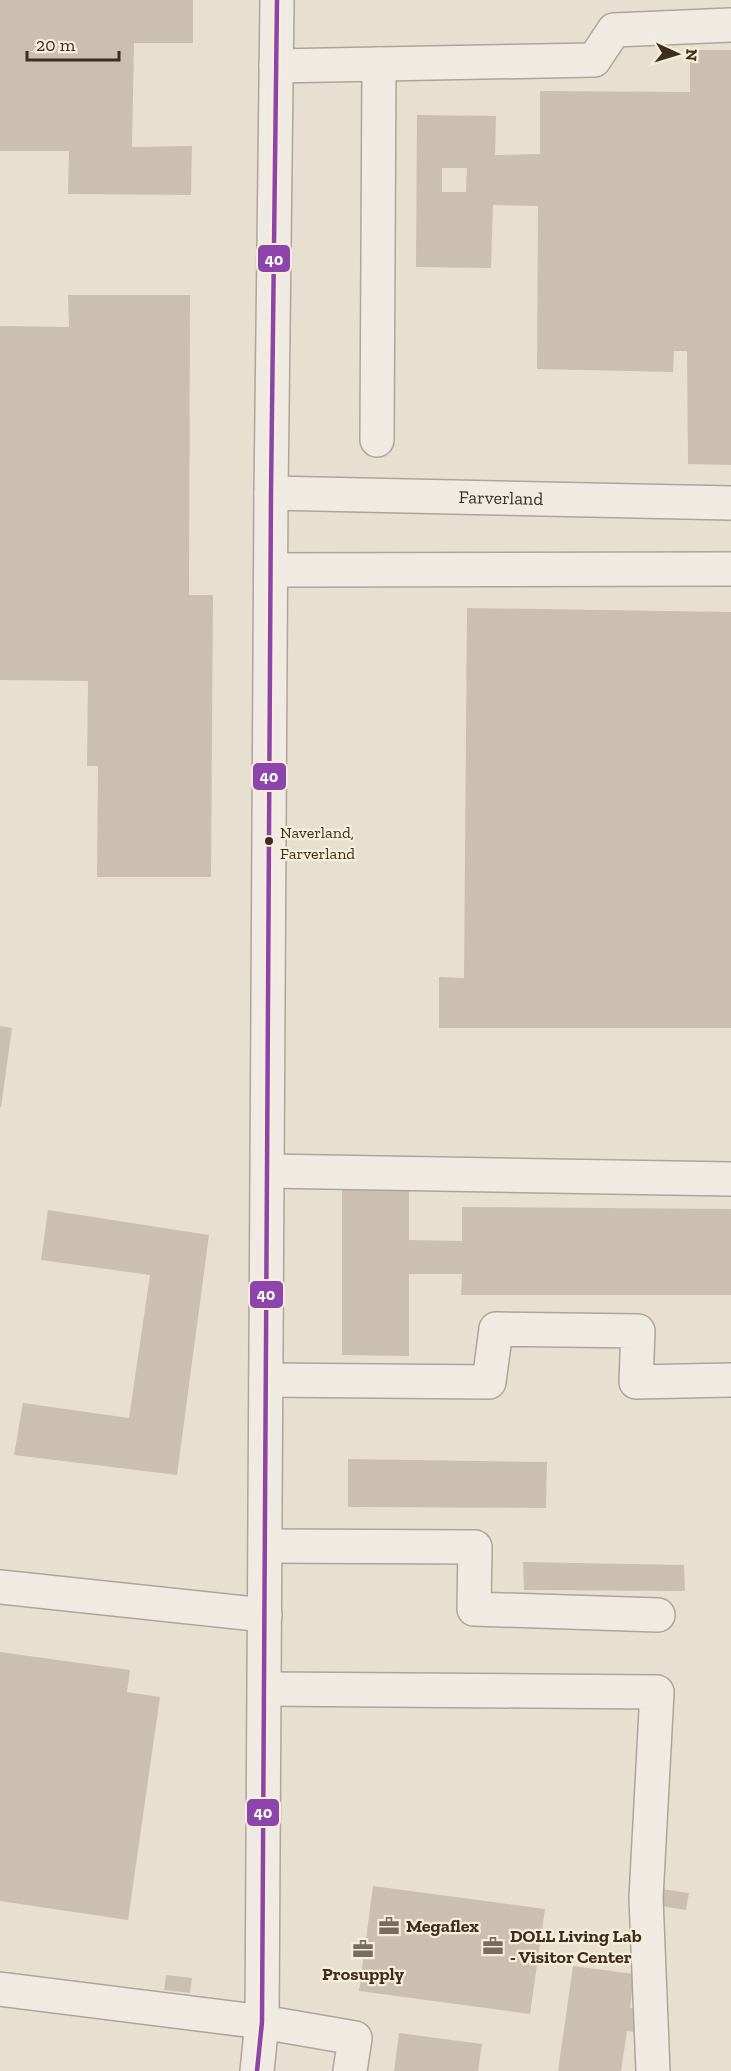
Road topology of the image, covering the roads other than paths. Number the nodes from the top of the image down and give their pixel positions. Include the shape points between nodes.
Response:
1 (277, 0) edge
2 (731, 25) edge
3 (379, 64) junction
4 (276, 66) junction
5 (377, 440) dead end
6 (271, 493) junction
7 (731, 503) edge
8 (731, 569) edge
9 (271, 570) junction
10 (268, 1171) junction
11 (731, 1179) edge
12 (266, 1380) junction
13 (731, 1380) edge
14 (266, 1546) junction
15 (0, 1587) edge
16 (265, 1615) junction
17 (658, 1615) dead end
18 (265, 1689) junction
19 (0, 1989) edge
20 (262, 2022) junction
21 (257, 2071) edge
22 (350, 2071) edge
23 (653, 2071) edge

1 - 4 street
2 - 3 street via 614,30 594,60
3 - 4 street
3 - 5 street
4 - 6 street
6 - 7 street, Farverland
6 - 9 street
8 - 9 street
9 - 10 street
10 - 11 street
10 - 12 street
12 - 13 street via 489,1382 496,1329 638,1331 636,1382
12 - 14 street
14 - 16 street
14 - 17 street via 475,1546 474,1609
15 - 16 street
16 - 18 street
18 - 20 street
18 - 23 street via 657,1692 646,1898
19 - 20 street
20 - 21 street
20 - 22 street via 355,2038

